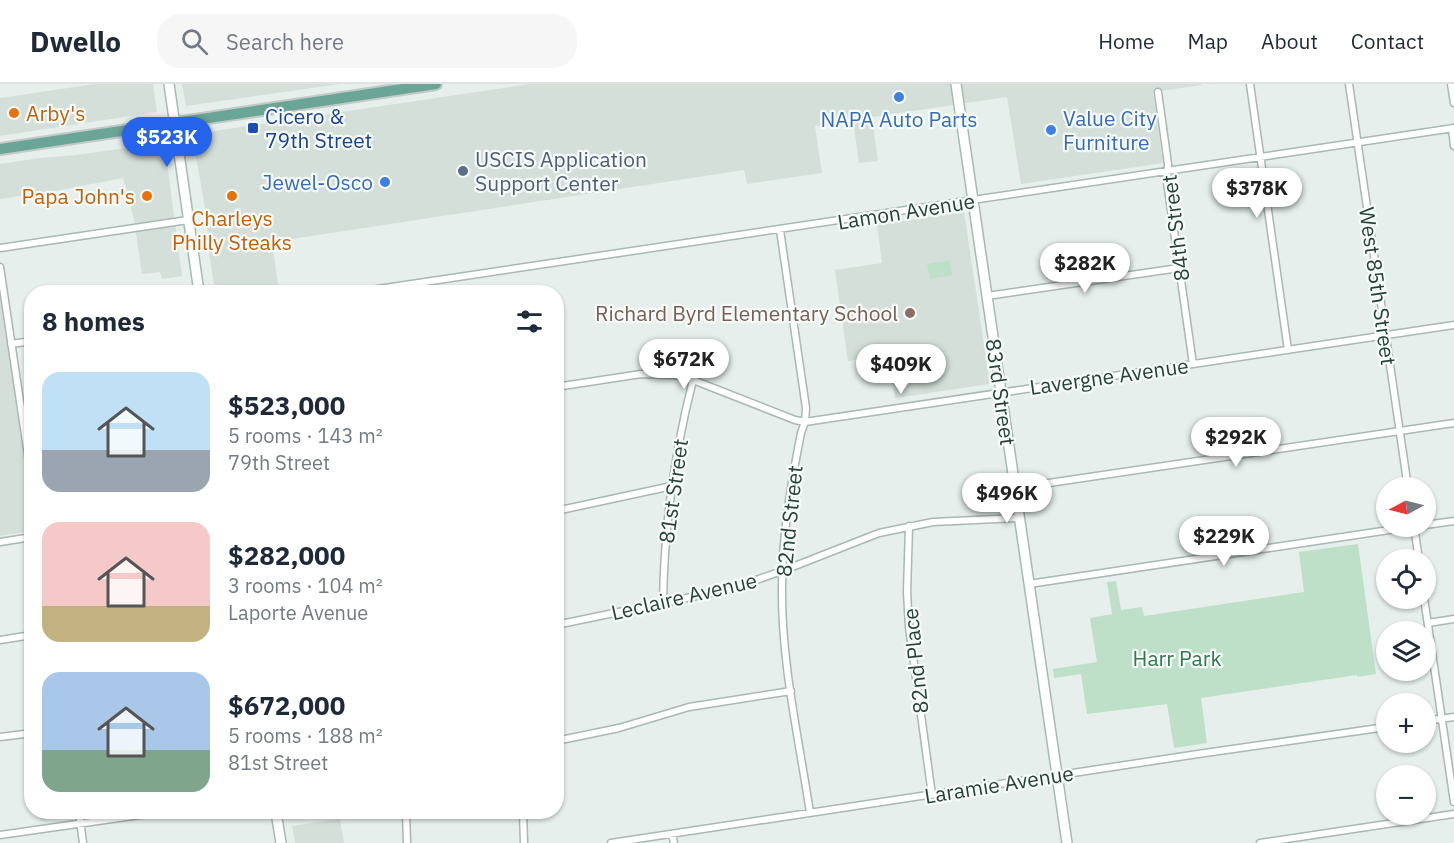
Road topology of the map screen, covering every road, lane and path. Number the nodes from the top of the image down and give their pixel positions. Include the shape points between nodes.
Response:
1 (169, 84) edge
2 (436, 84) edge
3 (956, 84) edge
4 (1250, 84) edge
5 (1349, 84) edge
6 (1451, 84) edge
7 (1158, 92) dead end
8 (1454, 103) edge
9 (174, 124) junction
10 (1453, 128) edge
11 (1357, 142) junction
12 (1454, 146) edge
13 (0, 149) edge
14 (1260, 157) junction
15 (1167, 171) junction
16 (972, 201) junction
17 (188, 220) junction
18 (780, 230) junction
19 (0, 248) edge
20 (0, 267) edge
21 (1179, 268) junction
22 (198, 285) edge
23 (406, 285) edge
24 (987, 296) junction
25 (1454, 325) edge
26 (1385, 335) junction
27 (24, 342) edge
28 (11, 344) junction
29 (1288, 350) junction
30 (1193, 364) junction
31 (693, 380) junction
32 (564, 386) edge
33 (1001, 392) junction
34 (24, 417) edge
35 (805, 422) junction
36 (1454, 423) edge
37 (1399, 431) junction
38 (1406, 477) edge
39 (672, 486) junction
40 (1015, 488) junction
41 (564, 509) edge
42 (1019, 518) junction
43 (1454, 521) edge
44 (1436, 523) edge
45 (909, 526) junction
46 (1376, 533) edge
47 (24, 538) edge
48 (0, 542) edge
49 (782, 571) junction
50 (1029, 584) junction
51 (663, 604) junction
52 (1454, 619) edge
53 (1436, 622) edge
54 (564, 624) edge
55 (24, 636) edge
56 (0, 640) edge
57 (1436, 681) edge
58 (791, 691) junction
59 (1454, 717) edge
60 (1441, 719) junction
61 (1436, 720) edge
62 (1376, 728) edge
63 (24, 734) edge
64 (0, 737) edge
65 (564, 739) edge
66 (1057, 776) junction
67 (932, 795) junction
68 (1454, 802) edge
69 (810, 813) junction
70 (1454, 814) edge
71 (80, 819) edge
72 (109, 819) edge
73 (277, 819) edge
74 (406, 819) edge
75 (523, 819) edge
76 (80, 823) junction
77 (672, 834) junction
78 (0, 835) edge
79 (83, 843) edge
80 (281, 843) edge
81 (407, 843) edge
82 (524, 843) edge
83 (611, 843) edge
84 (674, 843) edge
85 (1067, 843) edge
86 (1260, 843) edge

1 - 9 street
2 - 9 main road
3 - 16 street, 83rd Street
4 - 14 street
5 - 11 street, West 85th Street
6 - 8 street
7 - 15 street, 84th Street
9 - 13 main road
9 - 17 street
10 - 11 street, Lamon Avenue
10 - 12 street
11 - 14 street, Lamon Avenue
11 - 26 street, West 85th Street
14 - 15 street, Lamon Avenue
14 - 29 street
15 - 16 street, Lamon Avenue
15 - 21 street, 84th Street
16 - 18 street, Lamon Avenue
16 - 24 street, 83rd Street
17 - 19 street
17 - 22 street
18 - 23 street, Lamon Avenue
18 - 35 street, 82nd Street
20 - 28 street
21 - 24 street
21 - 30 street, 84th Street
24 - 33 street, 83rd Street
25 - 26 street, Lavergne Avenue
26 - 29 street, Lavergne Avenue
26 - 37 street, West 85th Street
27 - 28 street
28 - 34 street
29 - 30 street, Lavergne Avenue
30 - 33 street, Lavergne Avenue
31 - 32 street, Lavergne Avenue via 641,374
31 - 35 street, Lavergne Avenue
31 - 39 street, 81st Street
33 - 35 street, Lavergne Avenue
33 - 40 street, 83rd Street
35 - 49 street, 82nd Street via 789,502
36 - 37 street
37 - 38 street, West 85th Street
37 - 40 street
39 - 41 street
39 - 51 street, 81st Street
40 - 42 street, 83rd Street
42 - 45 street, Leclaire Avenue
42 - 50 street, 83rd Street
43 - 44 street
45 - 49 street, Leclaire Avenue via 879,533
45 - 67 street, 82nd Place via 909,627
46 - 50 street
47 - 48 street
49 - 51 street, Leclaire Avenue via 730,589
49 - 58 street, 82nd Street
50 - 66 street, 83rd Street
51 - 54 street, Leclaire Avenue
52 - 53 street
55 - 56 street
57 - 60 street
58 - 65 street via 689,707
58 - 69 street, 82nd Street
59 - 60 street
60 - 61 street
60 - 68 street
62 - 66 street, Laramie Avenue
63 - 64 street
66 - 67 street, Laramie Avenue
66 - 85 street, 83rd Street
67 - 69 street, Laramie Avenue
69 - 77 street, Laramie Avenue
70 - 86 street
71 - 76 street
72 - 76 street
73 - 80 street
74 - 81 street
75 - 82 street
76 - 78 street
76 - 79 street
77 - 83 street, Laramie Avenue
77 - 84 street

